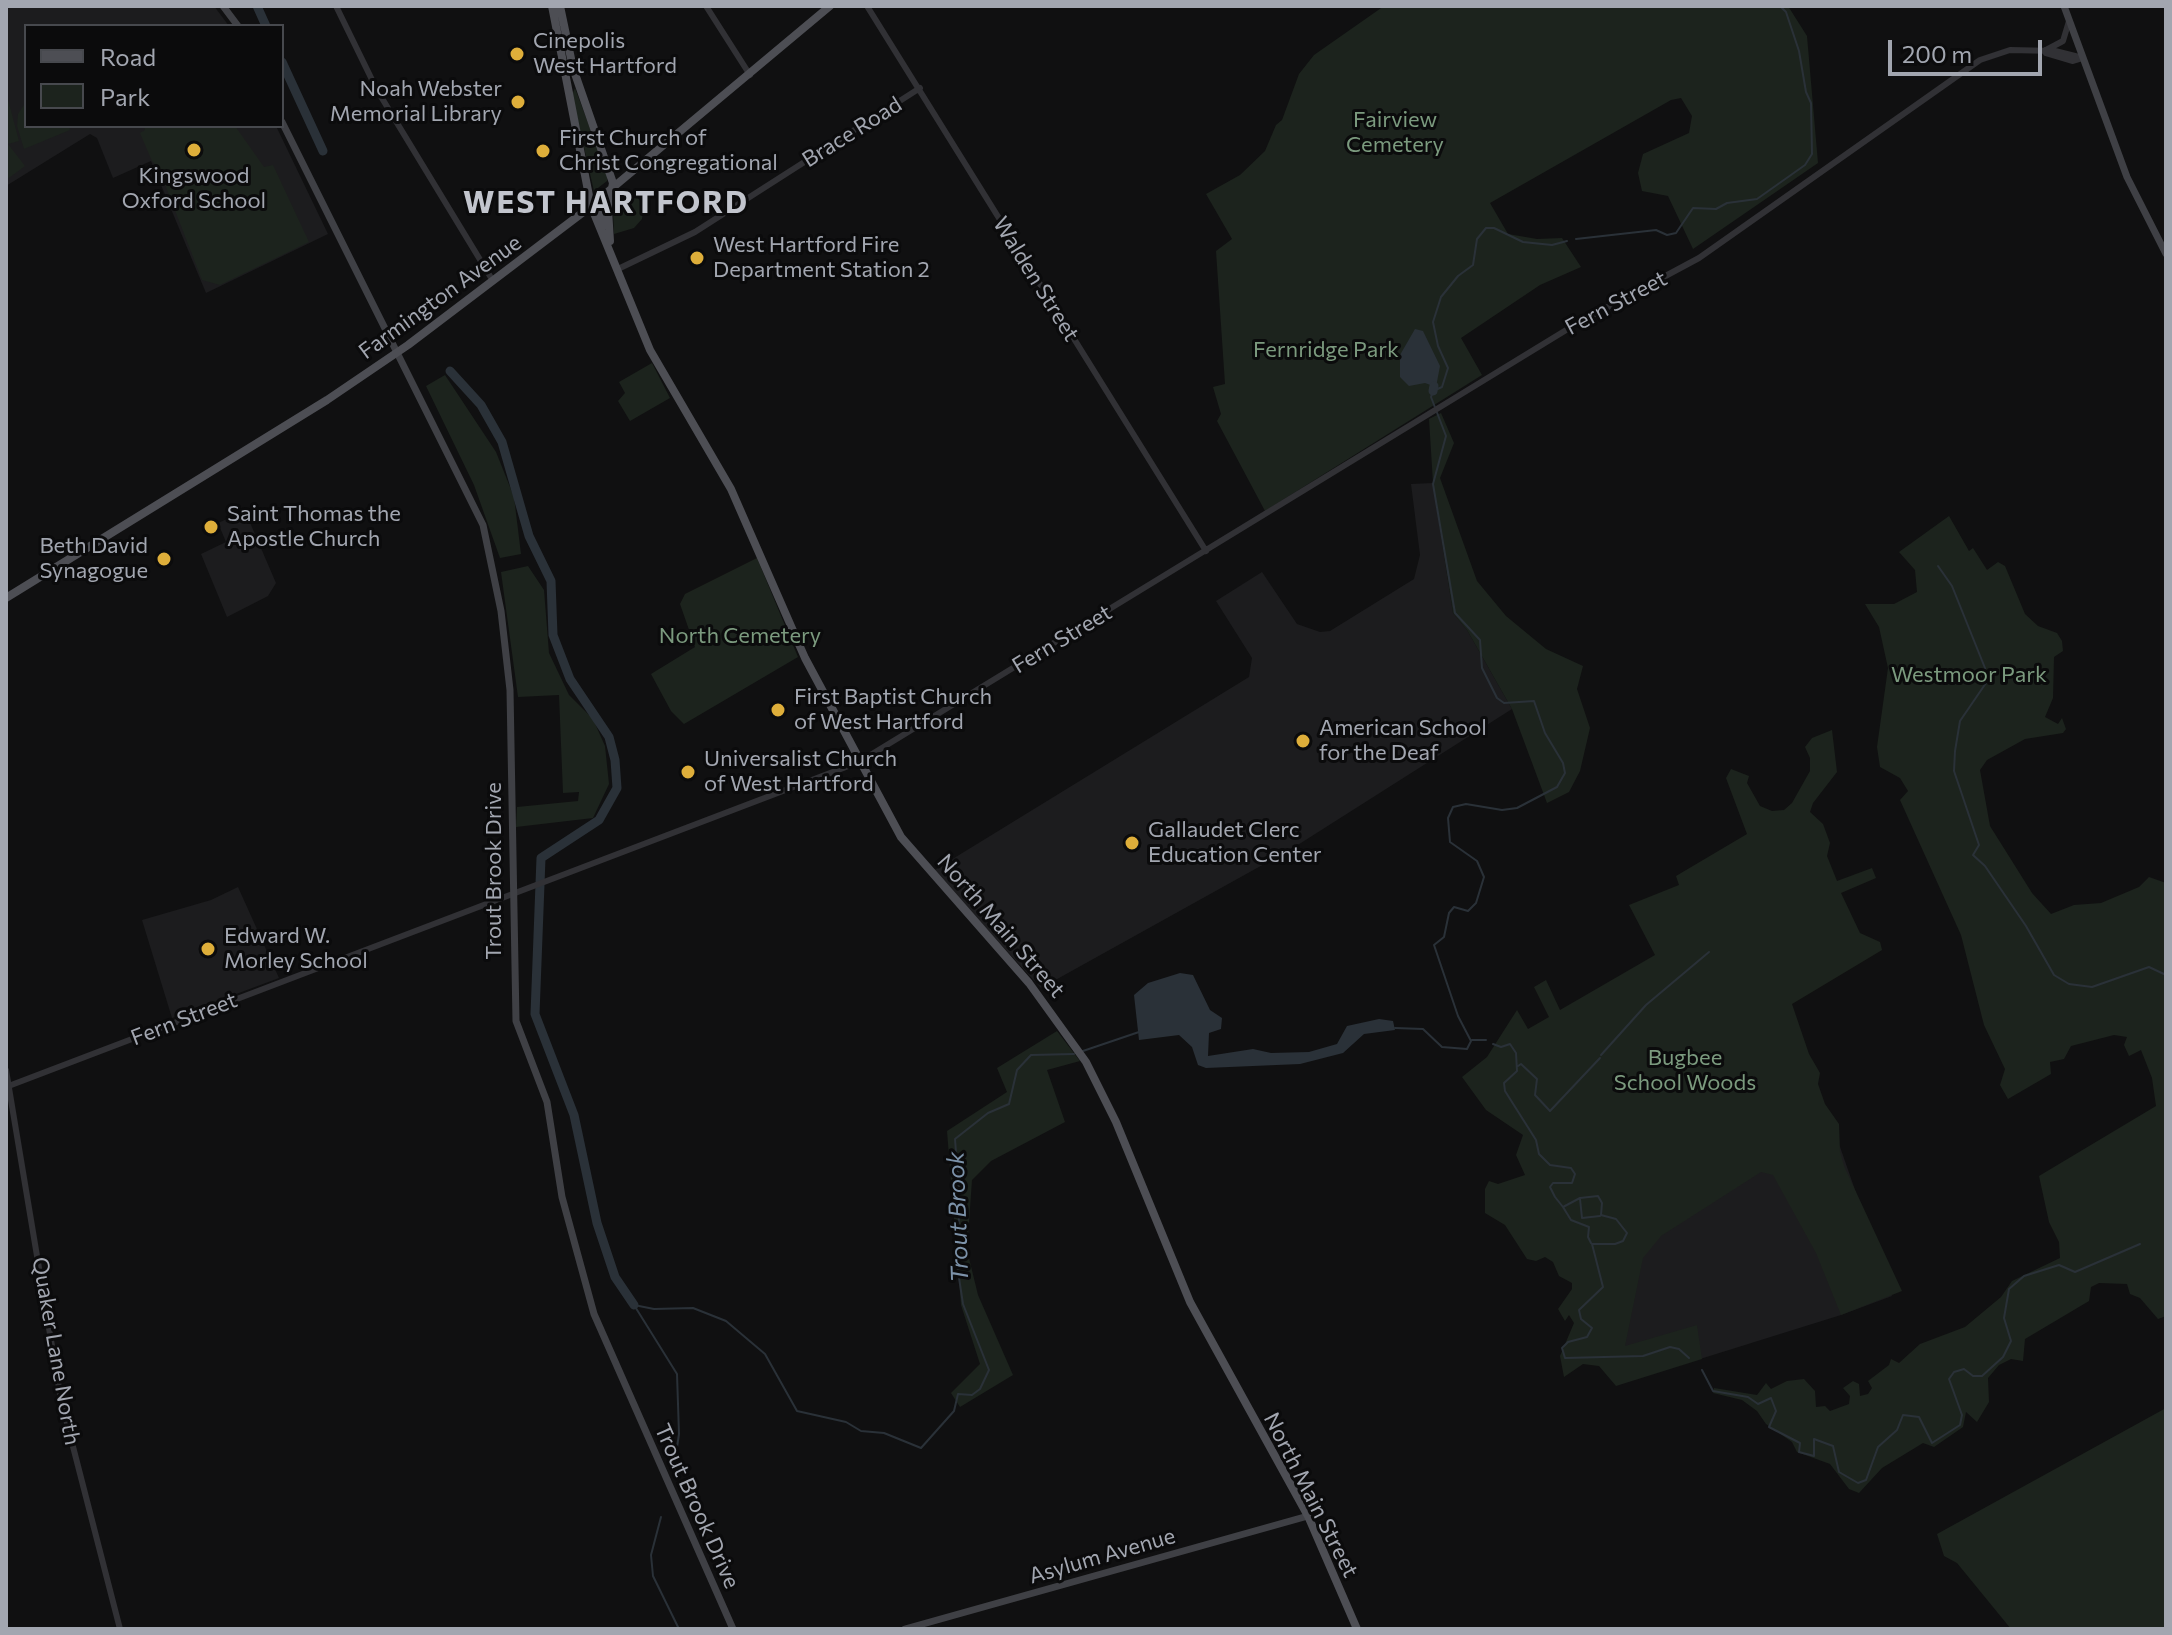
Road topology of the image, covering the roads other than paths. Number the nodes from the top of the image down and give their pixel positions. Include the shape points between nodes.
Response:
1 (223, 6) edge
2 (336, 6) edge
3 (552, 6) edge
4 (560, 6) edge
5 (706, 6) edge
6 (830, 6) edge
7 (867, 6) edge
8 (2064, 6) edge
9 (2069, 21) junction
10 (236, 24) edge
11 (2043, 51) junction
12 (2083, 58) junction
13 (750, 75) junction
14 (920, 88) junction
15 (284, 126) edge
16 (613, 188) junction
17 (591, 206) junction
18 (611, 250) junction
19 (2166, 254) edge
20 (618, 269) junction
21 (493, 281) junction
22 (398, 352) junction
23 (1206, 551) junction
24 (6, 601) edge
25 (859, 762) junction
26 (512, 895) junction
27 (6, 1070) edge
28 (8, 1086) edge
29 (1308, 1516) junction
30 (120, 1629) edge
31 (733, 1629) edge
32 (905, 1629) edge
33 (1357, 1629) edge

1 - 10 main road
2 - 21 street via 394,119
3 - 17 main road, North Main Street
4 - 16 main road via 573,68
5 - 13 street
6 - 13 main road, Farmington Avenue
7 - 14 street, Walden Street
8 - 9 main road
9 - 11 street via 2063,41
9 - 12 main road
11 - 12 street, Fern Street via 2073,61
11 - 23 street, Fern Street via 2010,50 1980,60 1699,258 1597,312
12 - 19 main road via 2134,193
13 - 16 main road, Farmington Avenue
14 - 20 street, Brace Road via 695,232
14 - 23 street, Walden Street
15 - 22 main road, Trout Brook Drive
16 - 17 main road, Farmington Avenue
16 - 18 main road, North Main Street via 608,210
17 - 18 main road, North Main Street
17 - 21 main road, Farmington Avenue
18 - 20 main road, North Main Street
20 - 25 main road, North Main Street via 650,350 731,489 801,650
21 - 22 main road, Farmington Avenue
22 - 24 main road, Farmington Avenue
22 - 26 main road, Trout Brook Drive via 475,505 492,561 510,690
23 - 25 street, Fern Street
25 - 26 street, Fern Street
25 - 29 main road, North Main Street via 911,850 1029,983 1077,1046 1116,1122 1206,1335
26 - 28 street, Fern Street
26 - 31 main road, Trout Brook Drive via 516,1021 547,1102 556,1173 586,1290
27 - 28 street, Quaker Lane North
28 - 30 street, Quaker Lane North via 61,1400
29 - 32 main road, Asylum Avenue
29 - 33 main road, North Main Street

